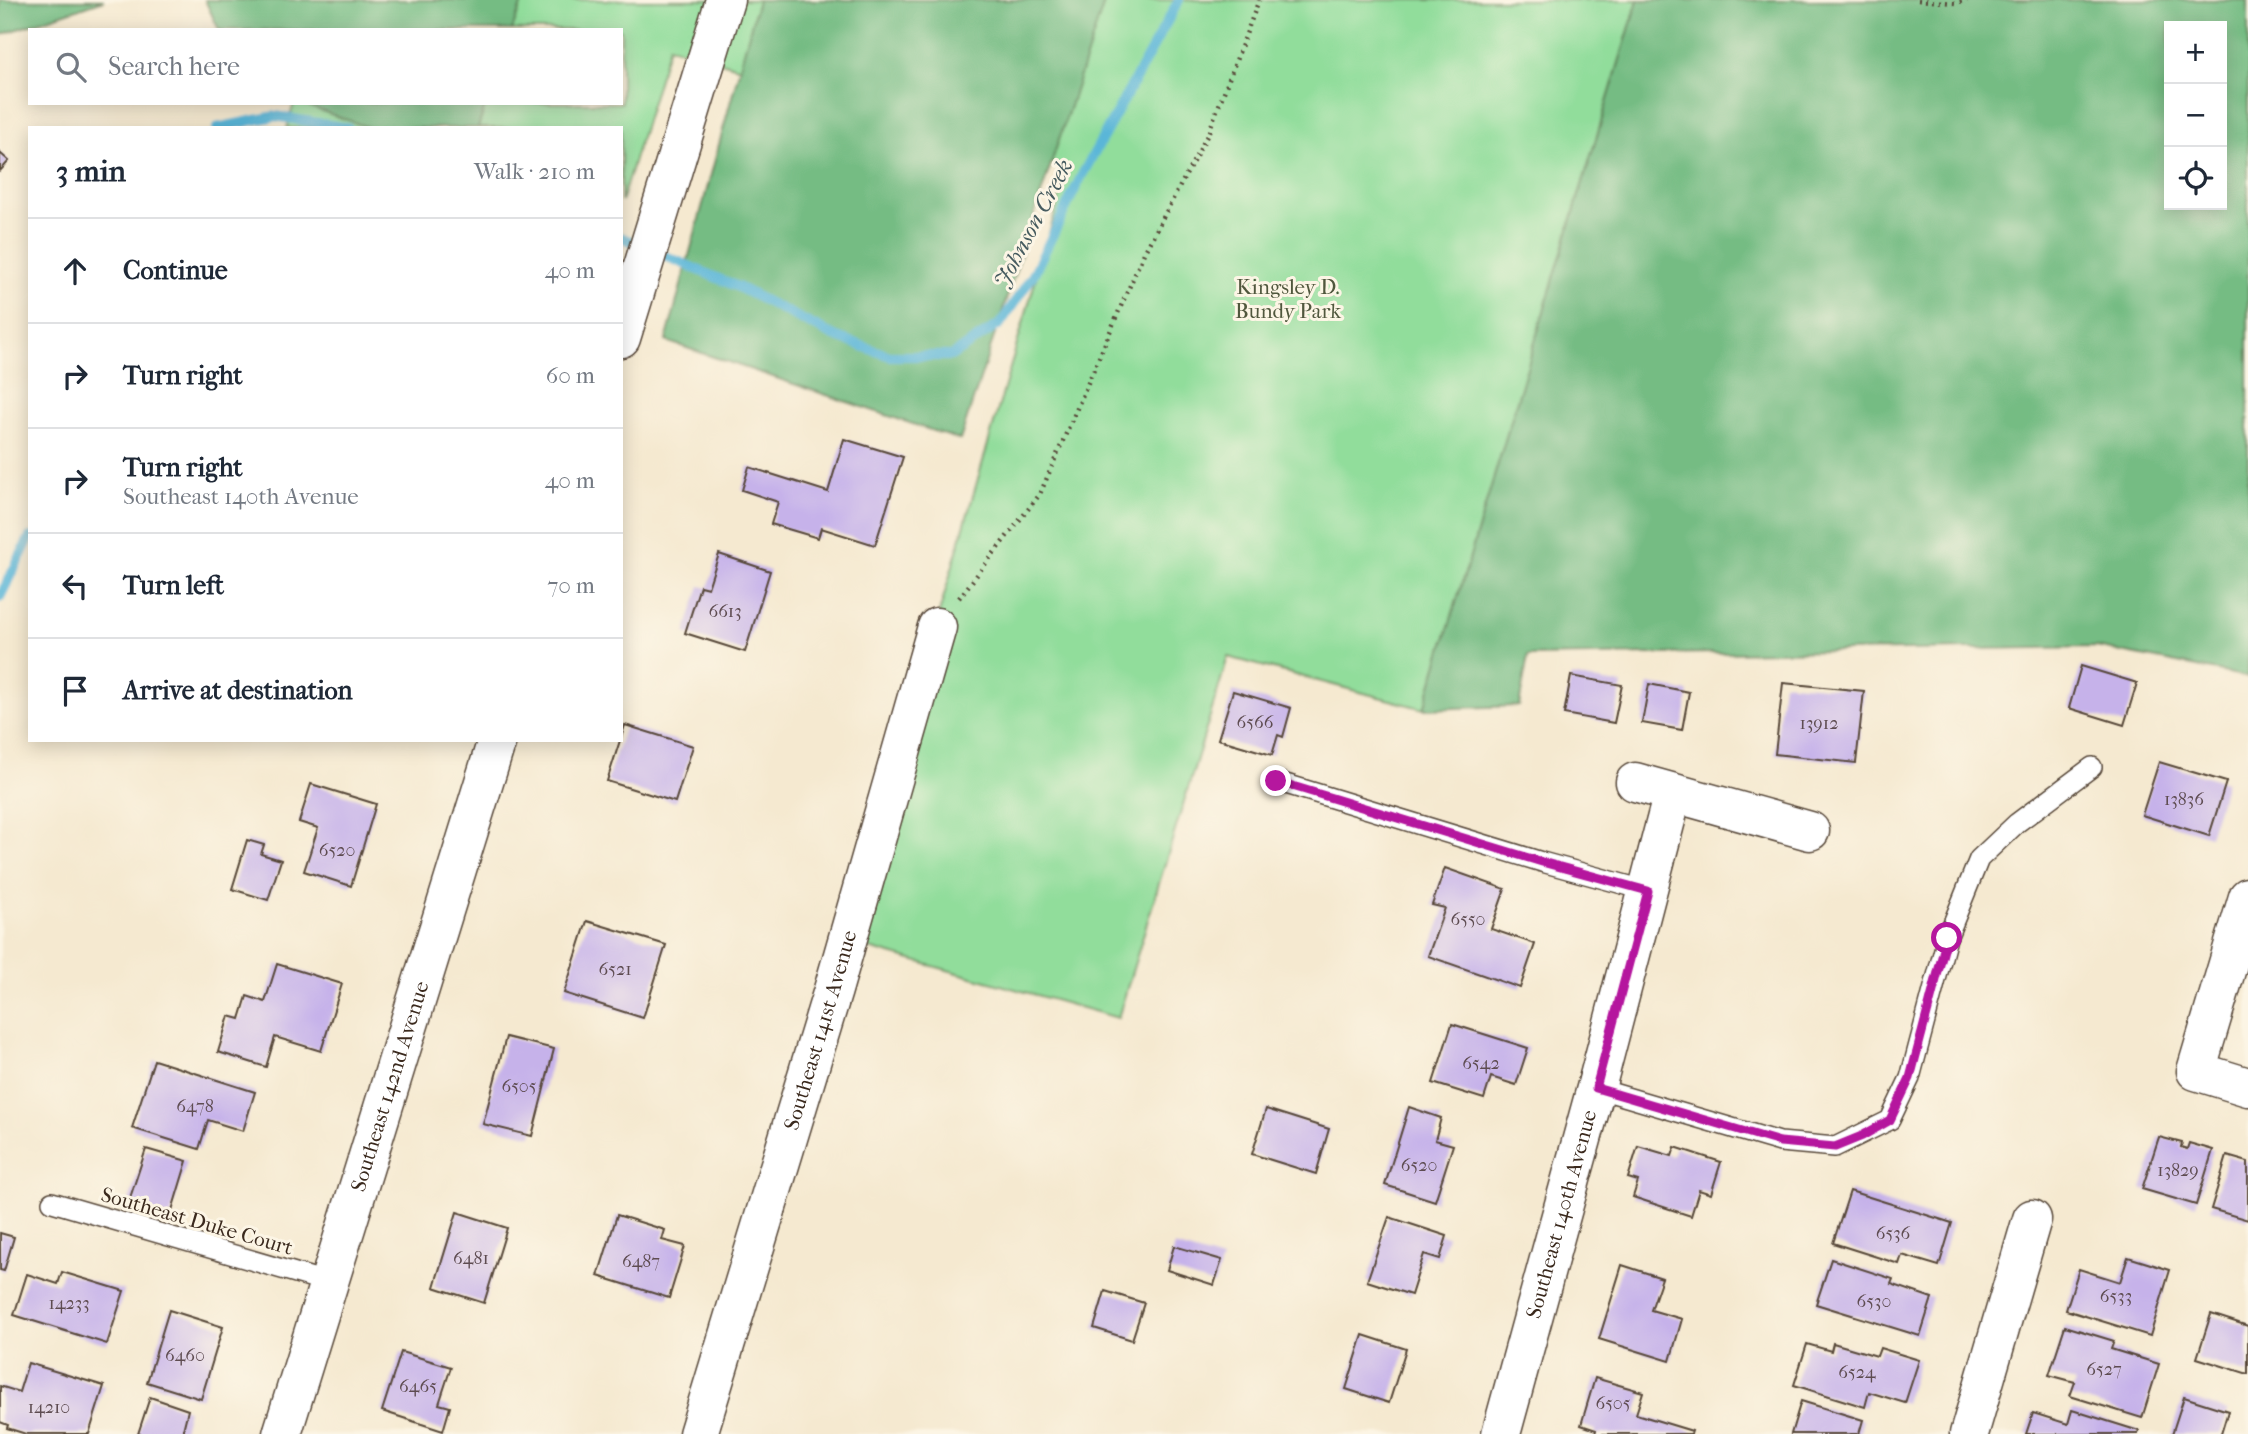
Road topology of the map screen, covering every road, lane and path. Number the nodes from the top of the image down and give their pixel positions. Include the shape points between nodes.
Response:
1 (725, 0) edge
2 (1259, 0) edge
3 (1918, 0) edge
4 (1967, 0) edge
5 (626, 320) edge
6 (937, 627) joint
7 (496, 742) edge
8 (2092, 766) dead end
9 (1276, 781) dead end
10 (1635, 782) dead end
11 (1673, 793) junction
12 (1810, 831) dead end
13 (1648, 891) junction
14 (2248, 897) edge
15 (2248, 1087) edge
16 (1596, 1088) junction
17 (52, 1202) dead end
18 (2032, 1219) dead end
19 (330, 1283) junction
20 (282, 1434) edge
21 (698, 1434) edge
22 (1501, 1434) edge
23 (1969, 1434) edge

1 - 5 street
2 - 6 path via 1208,135 1144,253 1040,494
3 - 4 path
6 - 21 street, Southeast 141st Avenue
7 - 19 street, Southeast 142nd Avenue
8 - 16 lane via 2017,823 1979,859 1947,938 1910,1078 1890,1120 1835,1147 1780,1142
9 - 13 lane
10 - 11 street
11 - 12 street
11 - 13 street, Southeast 140th Avenue
13 - 16 street, Southeast 140th Avenue
14 - 15 street via 2196,1071
16 - 22 street, Southeast 140th Avenue
17 - 19 lane, Southeast Duke Court
18 - 23 street
19 - 20 street, Southeast 142nd Avenue

